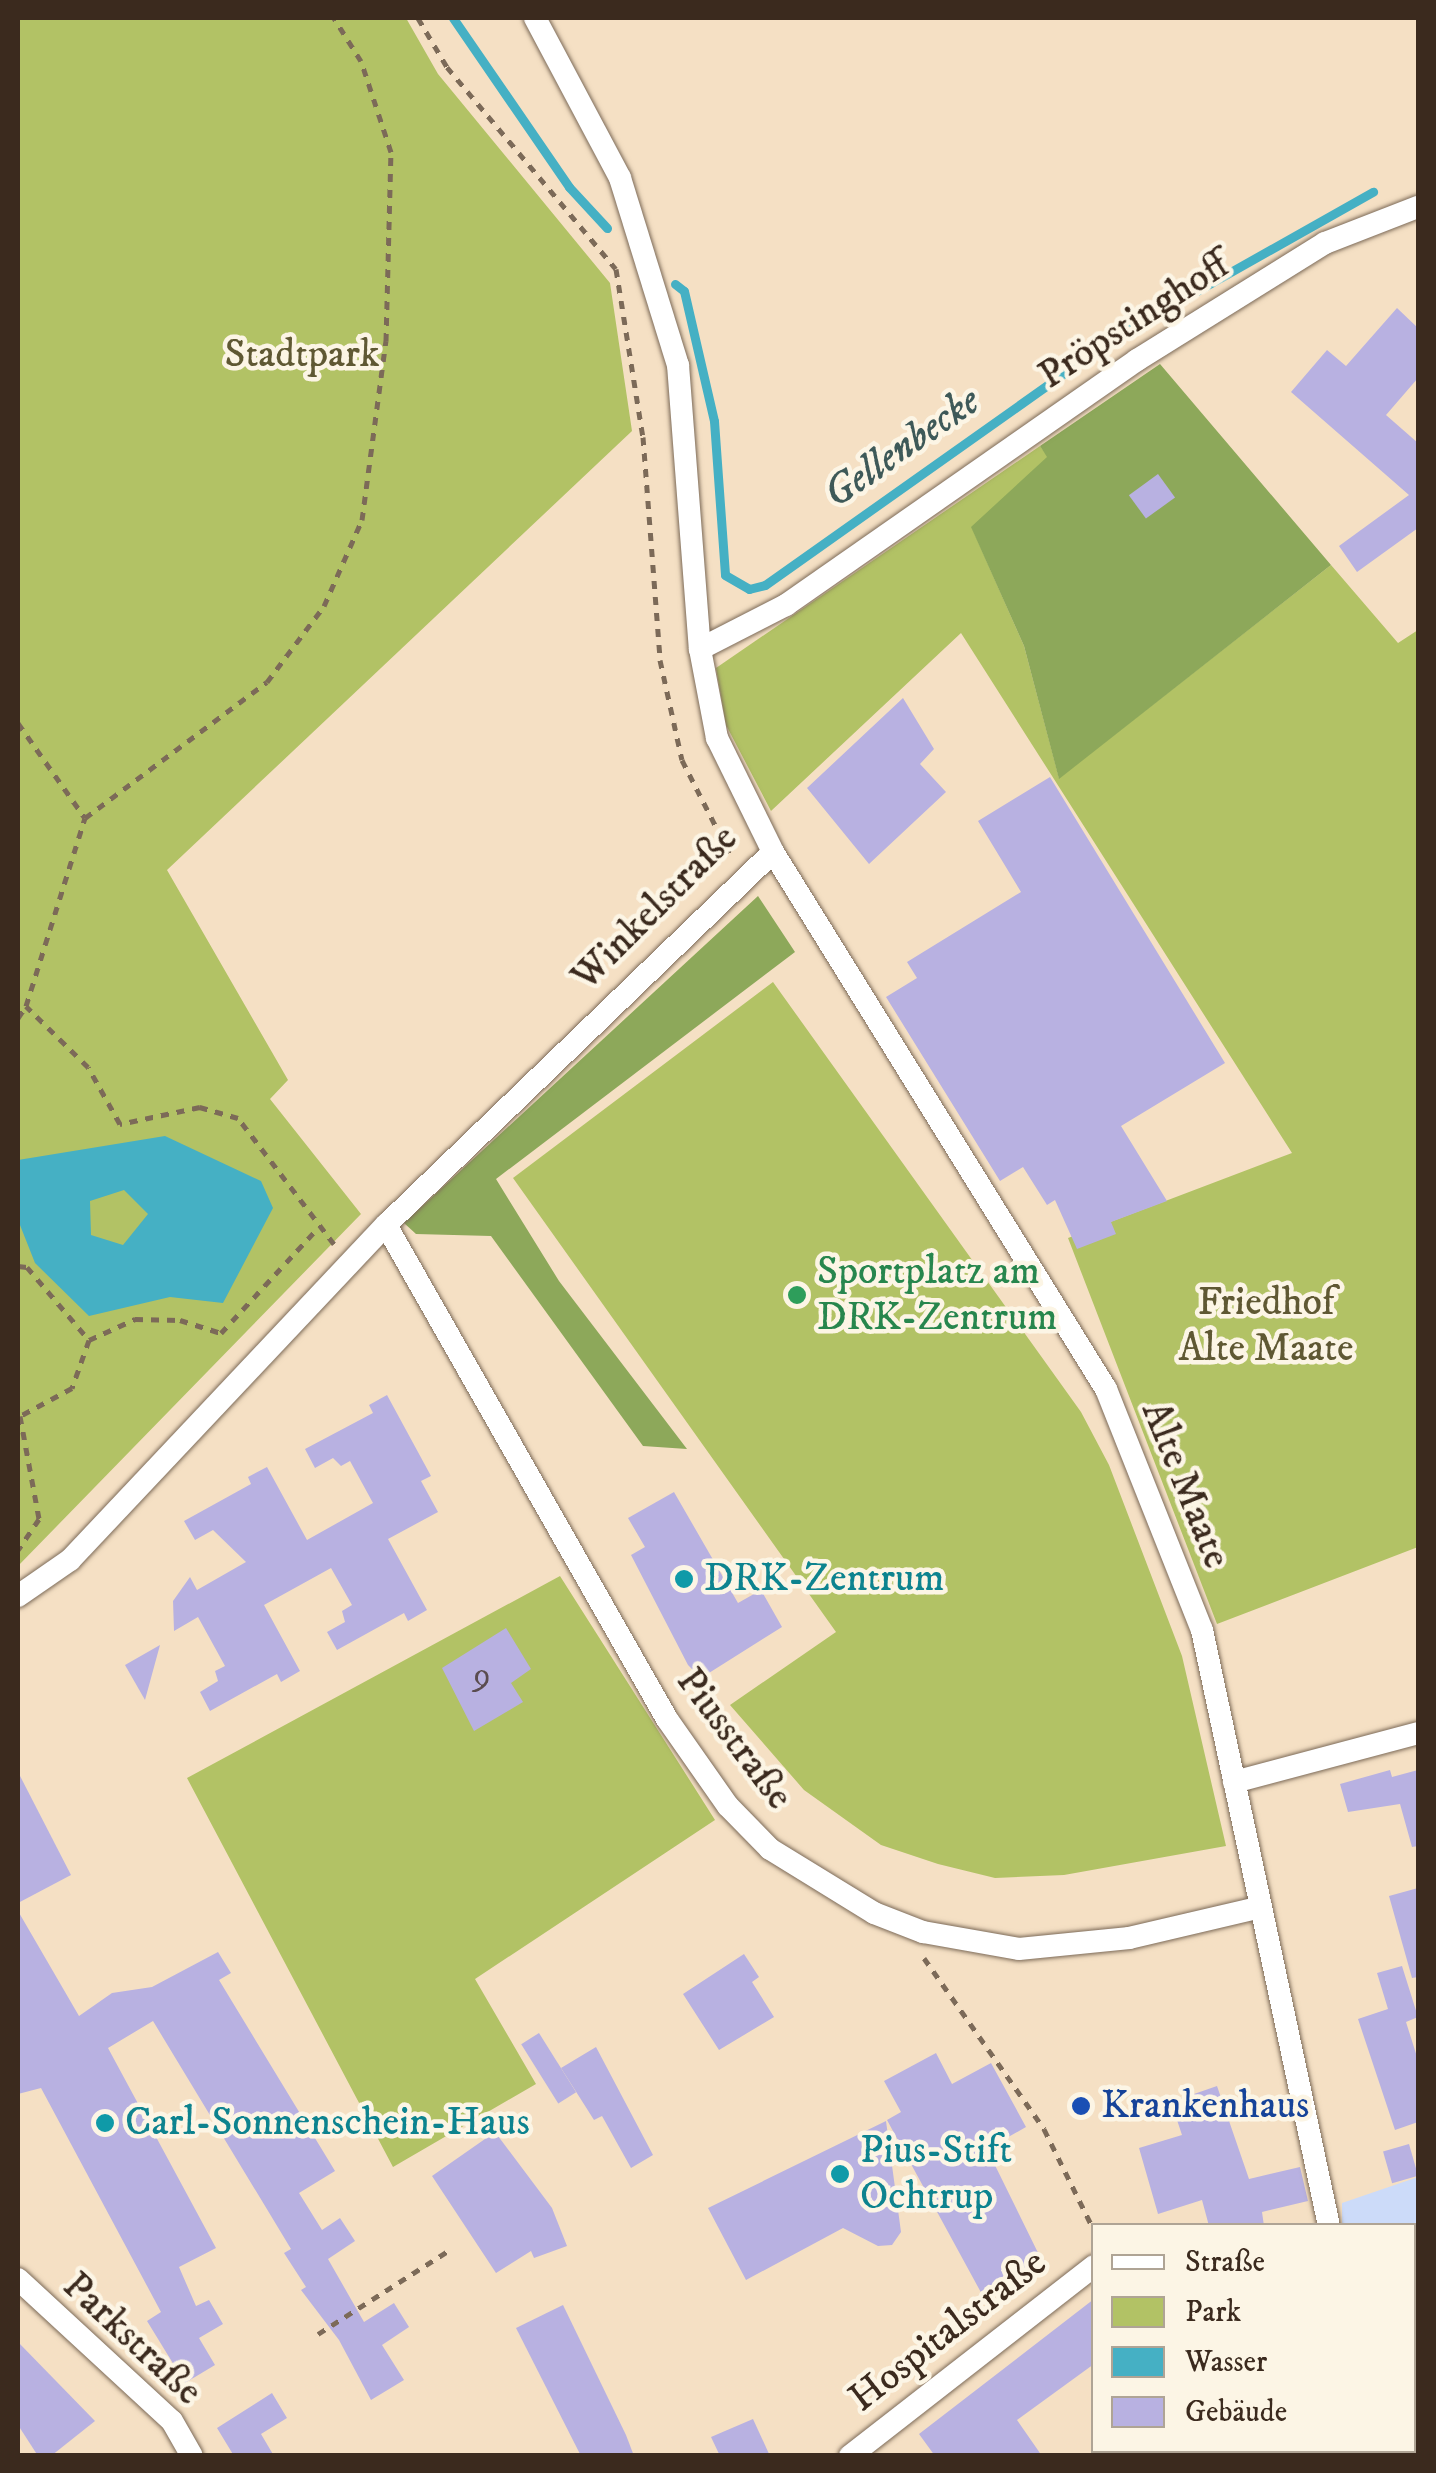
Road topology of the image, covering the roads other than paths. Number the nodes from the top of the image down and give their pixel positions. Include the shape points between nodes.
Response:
1 (535, 18) edge
2 (1418, 207) edge
3 (700, 649) junction
4 (773, 852) junction
5 (386, 1225) junction
6 (18, 1596) edge
7 (1418, 1732) edge
8 (1234, 1782) junction
9 (1257, 1908) junction
10 (1327, 2223) edge
11 (1091, 2268) edge
12 (20, 2287) edge
13 (192, 2456) edge
14 (850, 2456) edge

1 - 3 street, Winkelstraße via 620,178 678,365
2 - 3 street, Pröpstinghoff via 1325,243 1137,360 786,605
3 - 4 street, Winkelstraße via 717,738
4 - 5 street, Winkelstraße
4 - 8 street, Alte Maate via 1106,1389 1202,1630
5 - 6 street, Winkelstraße via 70,1560
5 - 9 street, Piusstraße via 667,1719 728,1806 770,1849 874,1913 923,1932 1019,1950 1129,1938
7 - 8 street
8 - 9 street, Alte Maate
9 - 10 street, Alte Maate
11 - 14 street, Hospitalstraße
12 - 13 street, Parkstraße via 172,2421

